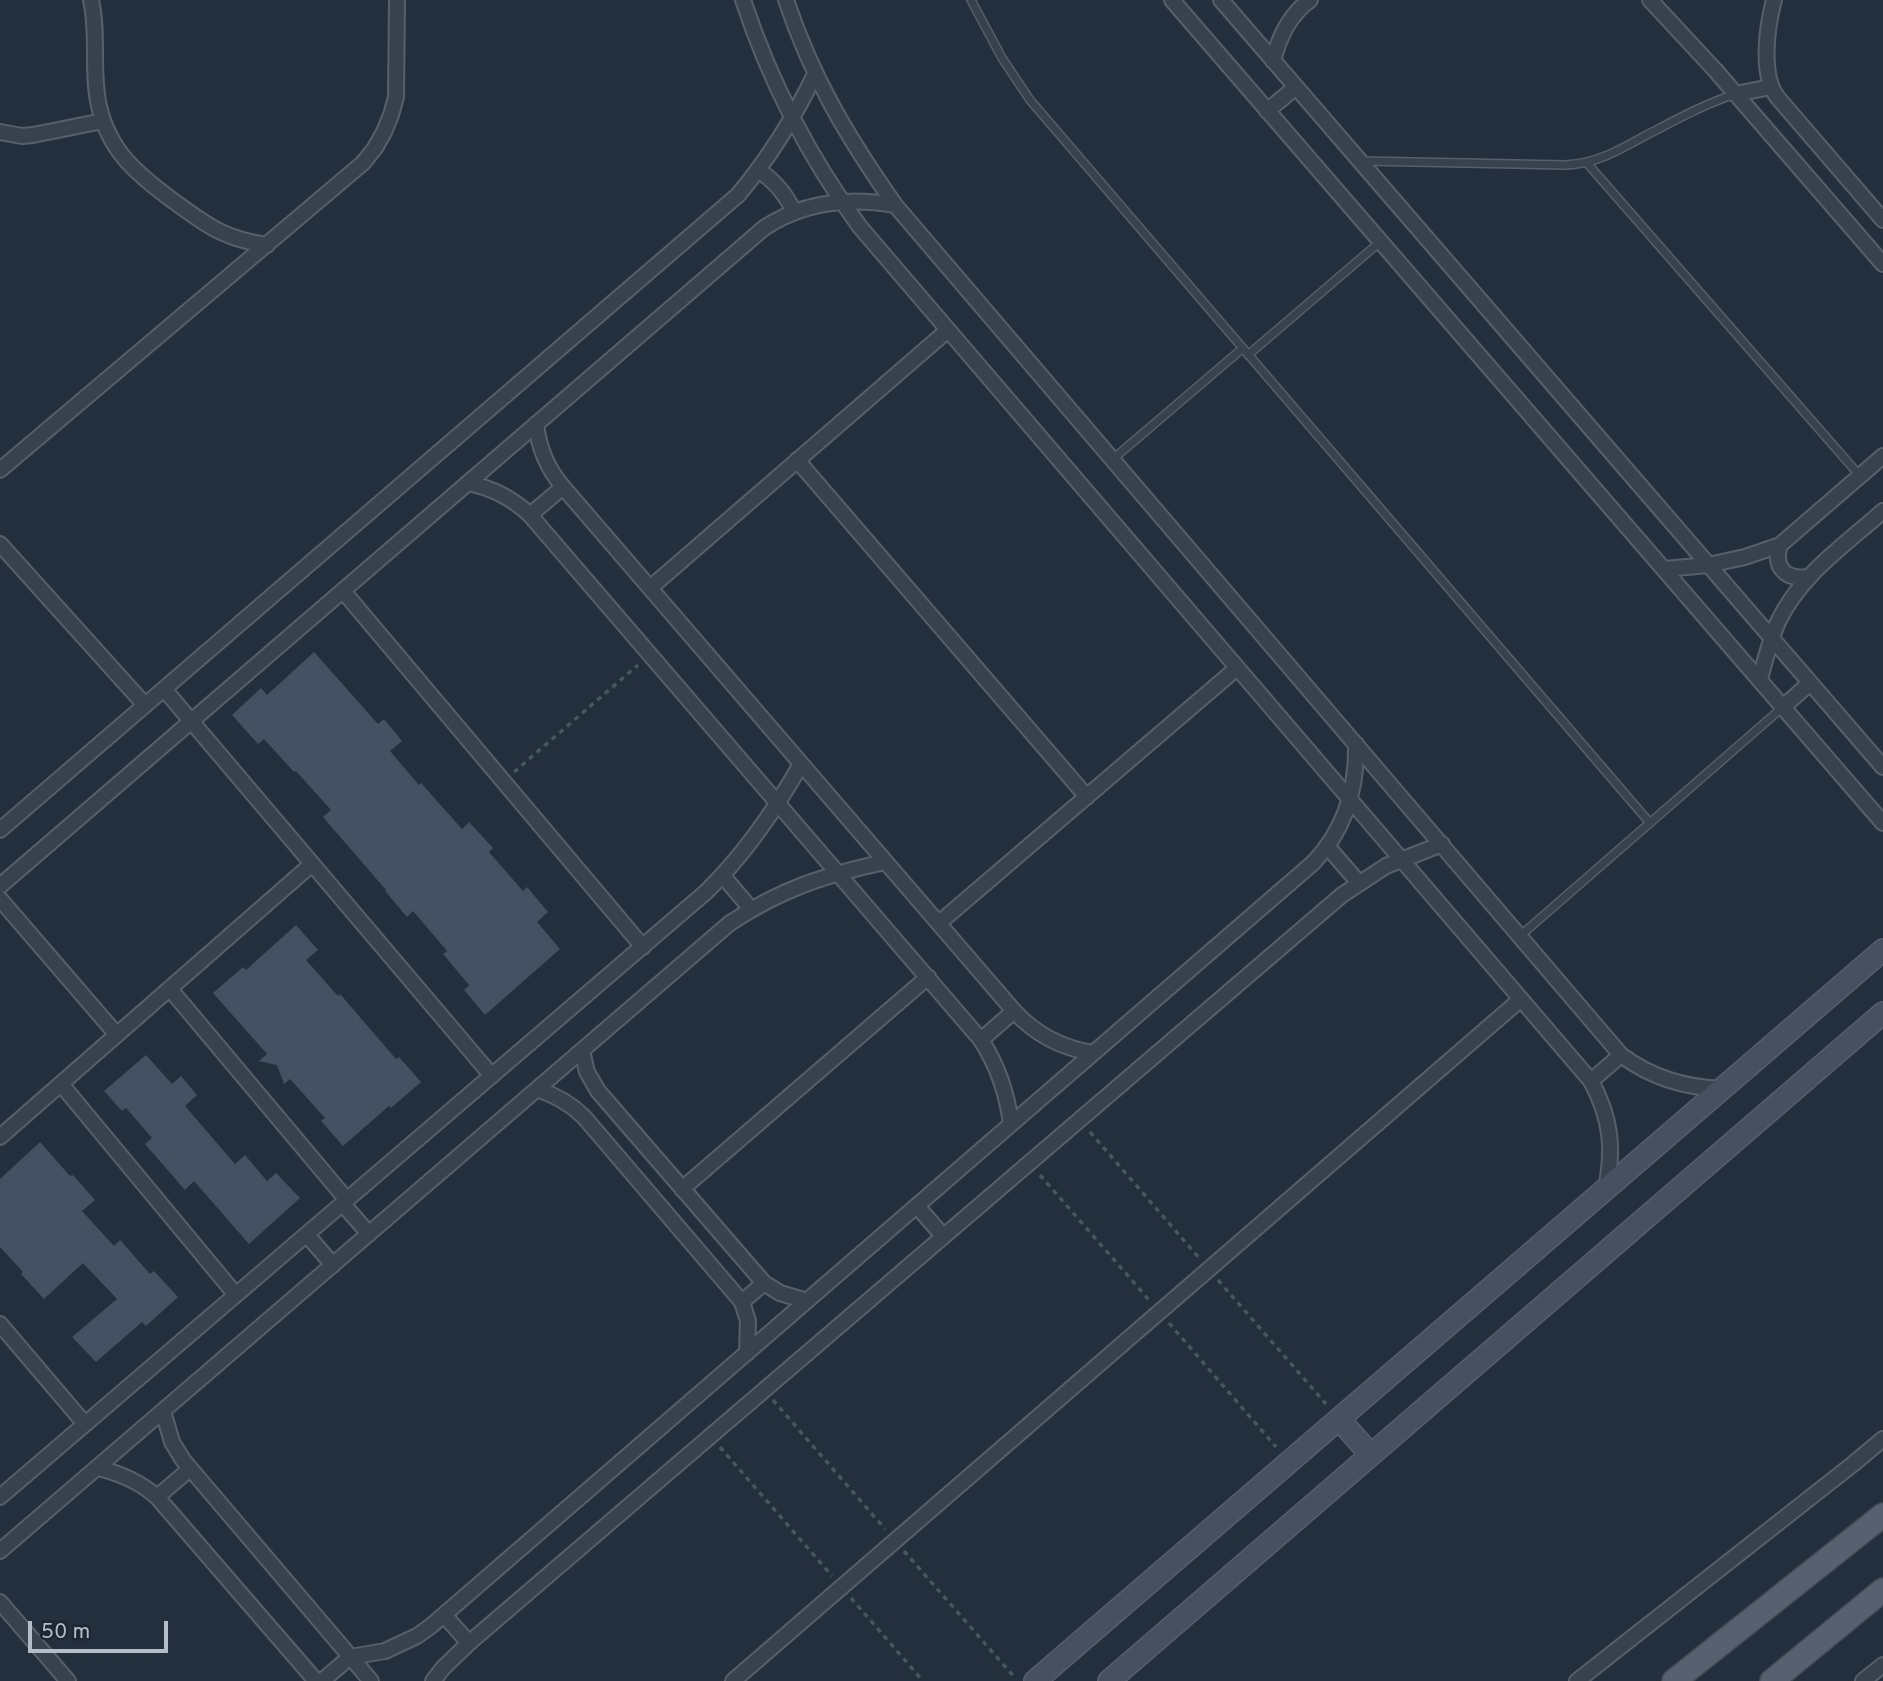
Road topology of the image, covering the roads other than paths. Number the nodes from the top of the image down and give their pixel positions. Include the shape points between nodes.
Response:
1 (91, 0) edge
2 (397, 0) edge
3 (743, 0) edge
4 (786, 0) edge
5 (971, 0) edge
6 (1172, 0) edge
7 (1221, 0) edge
8 (1310, 0) edge
9 (1650, 0) edge
10 (1774, 0) edge
11 (1273, 61) junction
12 (815, 74) junction
13 (1296, 86) junction
14 (1770, 87) junction
15 (1735, 94) junction
16 (1267, 111) junction
17 (792, 119) junction
18 (103, 121) junction
19 (0, 132) edge
20 (1360, 161) junction
21 (1587, 163) junction
22 (758, 170) junction
23 (842, 202) junction
24 (895, 205) junction
25 (794, 212) junction
26 (1883, 220) edge
27 (1380, 242) junction
28 (267, 245) junction
29 (1883, 264) edge
30 (948, 330) junction
31 (1245, 351) junction
32 (536, 424) junction
33 (1883, 456) edge
34 (1113, 459) junction
35 (797, 460) junction
36 (0, 470) edge
37 (1860, 476) junction
38 (468, 483) junction
39 (563, 487) junction
40 (1883, 512) edge
41 (530, 515) junction
42 (0, 544) edge
43 (1780, 545) junction
44 (1708, 565) junction
45 (1665, 569) junction
46 (1808, 577) junction
47 (650, 588) junction
48 (343, 591) junction
49 (1771, 638) junction
50 (1237, 668) junction
51 (1760, 679) junction
52 (1810, 683) junction
53 (164, 689) junction
54 (145, 705) junction
55 (1783, 707) junction
56 (191, 721) junction
57 (1356, 744) junction
58 (802, 764) junction
59 (1883, 767) edge
60 (1087, 797) junction
61 (1350, 800) junction
62 (779, 804) junction
63 (1650, 823) junction
64 (1883, 823) edge
65 (0, 830) edge
66 (1442, 844) junction
67 (1327, 846) junction
68 (1401, 859) junction
69 (885, 862) junction
70 (312, 864) junction
71 (837, 872) junction
72 (723, 876) junction
73 (1359, 883) junction
74 (0, 886) edge
75 (0, 899) edge
76 (751, 909) junction
77 (939, 923) junction
78 (1520, 936) junction
79 (643, 947) junction
80 (1883, 950) edge
81 (928, 977) junction
82 (170, 989) junction
83 (1521, 999) junction
84 (1014, 1011) junction
85 (1883, 1013) edge
86 (117, 1035) junction
87 (981, 1040) junction
88 (582, 1051) junction
89 (1093, 1053) junction
90 (1621, 1055) junction
91 (492, 1076) junction
92 (1591, 1081) junction
93 (61, 1084) junction
94 (537, 1089) junction
95 (1721, 1089) junction
96 (605, 1099) junction
97 (584, 1117) junction
98 (1011, 1124) junction
99 (0, 1137) edge
100 (682, 1189) junction
101 (1606, 1189) junction
102 (345, 1202) junction
103 (917, 1206) junction
104 (307, 1234) junction
105 (369, 1234) junction
106 (943, 1236) junction
107 (333, 1265) junction
108 (764, 1283) junction
109 (236, 1295) junction
110 (807, 1301) junction
111 (742, 1302) junction
112 (0, 1324) edge
113 (747, 1353) junction
114 (163, 1411) junction
115 (1339, 1419) junction
116 (85, 1424) junction
117 (1883, 1439) edge
118 (1370, 1454) junction
119 (97, 1468) junction
120 (190, 1469) junction
121 (0, 1497) edge
122 (157, 1497) junction
123 (1883, 1514) edge
124 (0, 1551) edge
125 (1883, 1590) edge
126 (0, 1602) edge
127 (444, 1615) junction
128 (468, 1643) junction
129 (350, 1657) junction
130 (1883, 1665) edge
131 (68, 1681) edge
132 (316, 1681) edge
133 (322, 1681) edge
134 (371, 1681) edge
135 (433, 1681) edge
136 (733, 1681) edge
137 (1035, 1681) edge
138 (1109, 1681) edge
139 (1577, 1681) edge
140 (1674, 1681) edge
141 (1772, 1681) edge
142 (1863, 1681) edge

1 - 18 street via 96,87
2 - 28 street via 396,97 384,132 363,163
3 - 17 street
4 - 12 street
5 - 31 lane via 1030,100
6 - 16 street
7 - 11 street
8 - 11 street via 1293,15
9 - 15 street
10 - 14 street via 1768,28
11 - 13 street
12 - 17 street
12 - 24 street
13 - 16 street
13 - 20 street
14 - 15 street
14 - 26 street
15 - 21 lane
15 - 29 street
16 - 27 street
17 - 22 street
17 - 23 street
18 - 19 street via 33,135
18 - 28 street via 119,152 143,178 207,227 238,240
20 - 21 lane
20 - 44 street
21 - 37 lane
22 - 25 street via 776,183
22 - 53 street via 738,195
23 - 24 street
23 - 25 street
23 - 30 street
24 - 34 street
25 - 32 street via 764,228
27 - 31 lane
27 - 45 street
28 - 36 street
30 - 35 street
30 - 50 street
31 - 34 lane
31 - 63 lane
32 - 38 street
32 - 39 street via 541,451
33 - 37 street
34 - 57 street
35 - 47 street
35 - 60 street
37 - 43 street
38 - 41 street via 508,497
38 - 48 street
39 - 41 street
39 - 47 street
40 - 46 street
41 - 62 street
42 - 54 street
43 - 44 street
43 - 46 street via 1777,554 1782,570 1790,576
44 - 45 street
44 - 49 street
45 - 51 street
46 - 49 street via 1786,606
47 - 58 street
48 - 56 street
48 - 79 street
49 - 51 street
49 - 52 street
50 - 60 street
50 - 61 street
51 - 55 street
52 - 55 street
52 - 59 street
53 - 54 street
53 - 56 street
54 - 65 street
55 - 63 lane
55 - 64 street
56 - 70 street
56 - 74 street
57 - 61 street
57 - 66 street
58 - 62 street
58 - 69 street
60 - 77 street
61 - 67 street
61 - 68 street
62 - 71 street
62 - 72 street
63 - 78 lane
66 - 68 street
66 - 78 street
67 - 73 street
67 - 89 street
68 - 73 street
68 - 83 street
69 - 71 street
69 - 77 street
70 - 82 street
70 - 91 street
71 - 76 street
71 - 81 street
72 - 76 street
72 - 79 street
73 - 106 street
75 - 86 street
76 - 88 street
77 - 84 street
78 - 90 street
79 - 91 street
80 - 95 street
81 - 87 street
81 - 100 street
82 - 86 street
82 - 102 street
83 - 92 street
83 - 136 street
84 - 87 street
84 - 89 street via 1049,1040
85 - 118 street
86 - 93 street
87 - 98 street via 1002,1080
88 - 94 street
88 - 96 street via 587,1072
89 - 98 street
90 - 92 street
90 - 95 street via 1661,1078
91 - 102 street
92 - 101 street via 1610,1133
93 - 99 street
93 - 109 street
94 - 97 street via 558,1097
94 - 105 street
95 - 101 street
96 - 97 street
96 - 100 street
97 - 111 street
98 - 103 street
100 - 108 street
101 - 115 street
102 - 104 street
102 - 105 street
103 - 106 street
103 - 110 street
104 - 107 street
104 - 109 street
105 - 107 street
106 - 128 street
107 - 114 street
108 - 110 street
108 - 111 street
109 - 116 street
110 - 113 street
111 - 113 street via 748,1321
112 - 116 street
113 - 127 street
114 - 119 street
114 - 120 street via 172,1442
115 - 118 street
115 - 137 street
116 - 121 street
117 - 139 street
118 - 138 street
119 - 122 street via 133,1479
119 - 124 street
120 - 122 street
120 - 129 street
122 - 132 street
123 - 140 main road
125 - 141 main road
126 - 131 street
127 - 128 street
127 - 129 street via 401,1645
128 - 135 street
129 - 133 street
129 - 134 street
130 - 142 street

